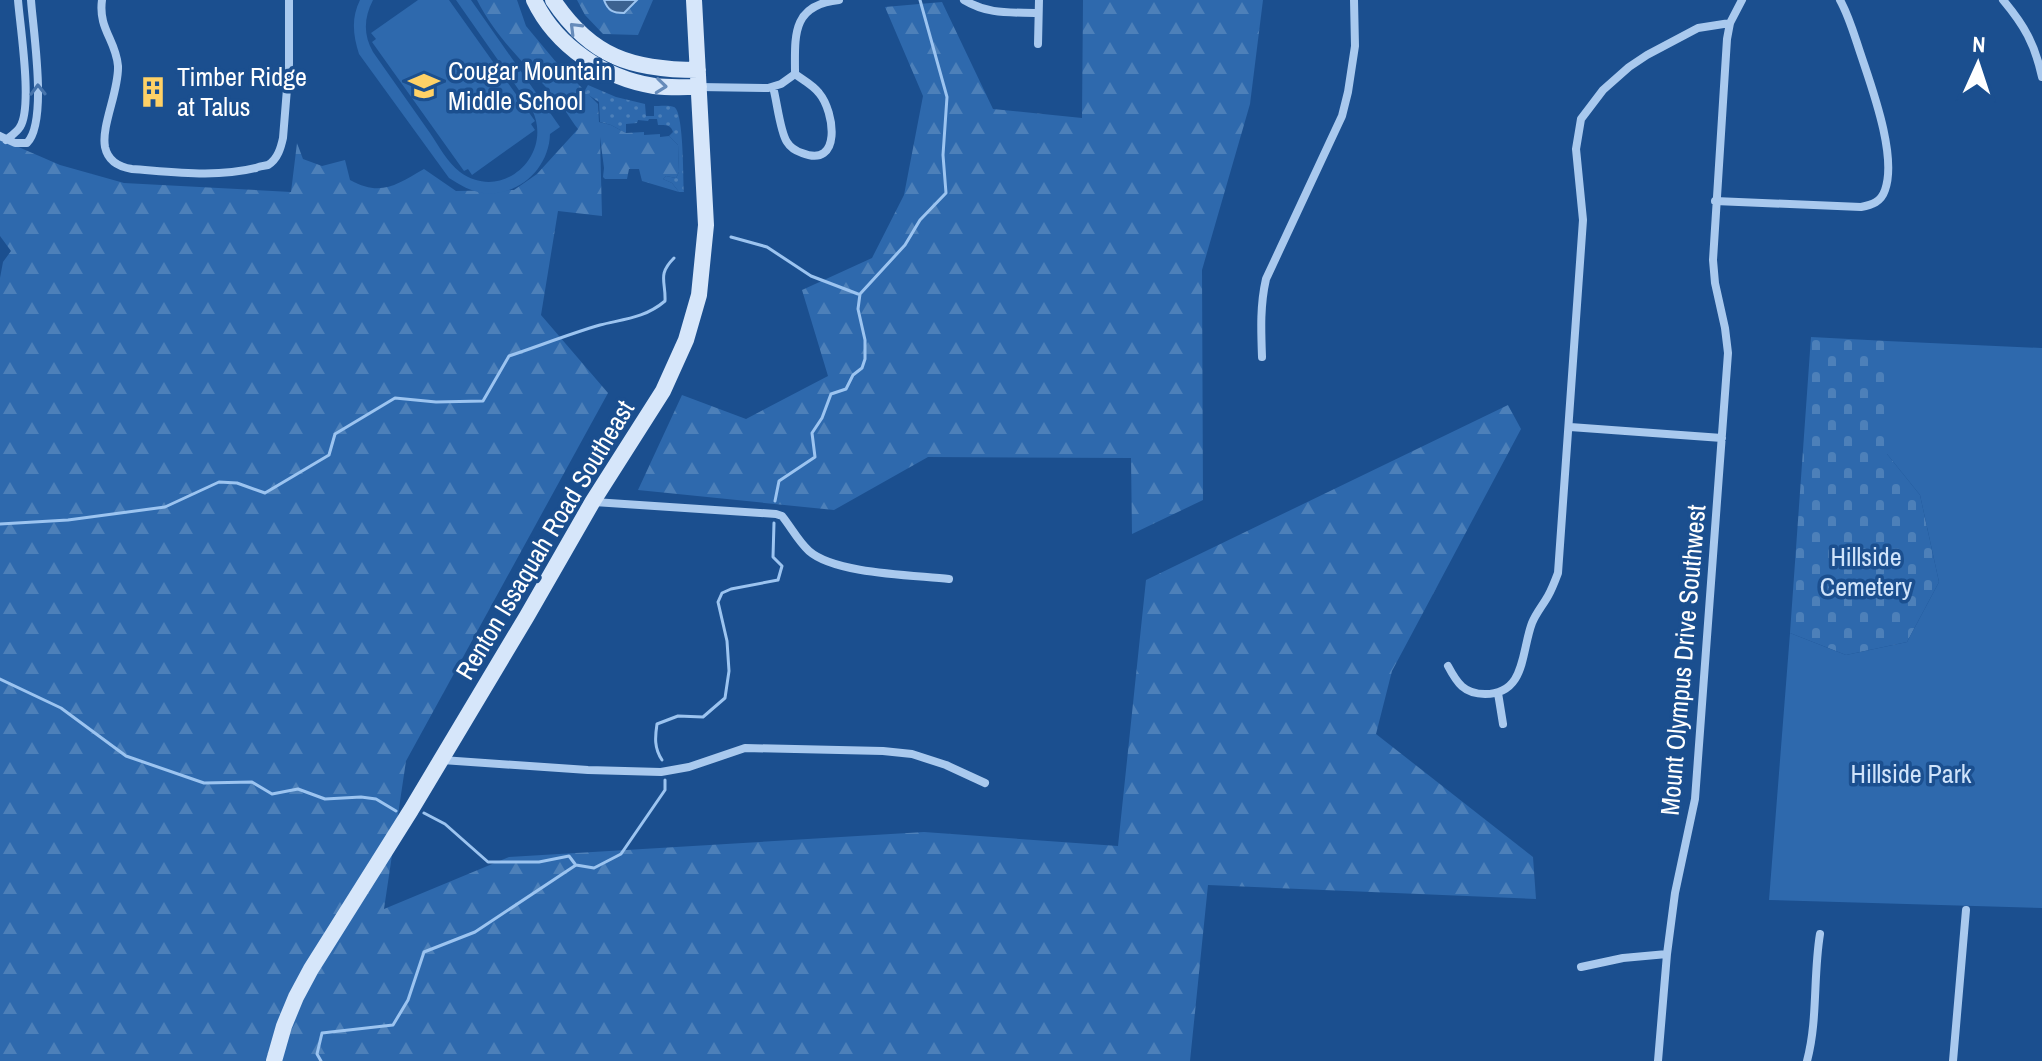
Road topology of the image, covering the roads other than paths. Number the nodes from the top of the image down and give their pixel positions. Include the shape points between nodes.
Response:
1 (18, 0) edge
2 (31, 0) edge
3 (102, 0) edge
4 (289, 0) edge
5 (534, 0) edge
6 (553, 0) edge
7 (694, 0) edge
8 (839, 0) edge
9 (964, 0) edge
10 (1039, 0) edge
11 (1354, 0) edge
12 (1742, 0) edge
13 (1840, 0) edge
14 (2003, 0) edge
15 (1038, 13) junction
16 (1730, 23) junction
17 (1038, 44) dead end
18 (698, 70) junction
19 (795, 74) junction
20 (2042, 77) edge
21 (699, 87) junction
22 (773, 87) junction
23 (3, 138) edge
24 (1715, 201) junction
25 (1262, 357) dead end
26 (1570, 427) junction
27 (1722, 438) junction
28 (593, 501) junction
29 (949, 579) dead end
30 (1448, 666) dead end
31 (1498, 693) junction
32 (1503, 724) dead end
33 (441, 760) junction
34 (985, 783) dead end
35 (1966, 910) dead end
36 (1820, 934) dead end
37 (1667, 954) junction
38 (1581, 967) dead end
39 (274, 1061) edge
40 (1658, 1061) edge
41 (1807, 1061) edge
42 (1953, 1061) edge

1 - 23 street via 25,108 20,128
23 -> 2 street via 27,143 36,125
3 - 4 street via 103,27 118,70 104,138 112,162 132,169 212,174 268,165 276,157 286,113
5 -> 21 main road via 560,38 597,66 646,84
18 -> 6 main road via 650,68 618,58 580,33
7 - 18 main road, Renton Issaquah Road Southeast
8 - 19 street via 811,9 800,22 794,39
9 - 15 street via 989,11
10 - 15 street
11 - 25 street via 1355,46 1342,116 1266,279
12 - 16 street
13 - 24 street via 1880,111 1887,170 1884,193 1877,202 1861,207
14 - 20 street via 2032,41
15 - 17 street
16 - 24 street, Mount Olympus Drive Southwest
16 - 26 street via 1698,28 1647,55 1603,90 1581,119 1576,149 1583,220
18 - 21 main road, Renton Issaquah Road Southeast
19 - 22 street
19 - 22 street via 826,103 833,139 823,153 808,155 792,148 783,133
21 - 22 street
21 - 28 main road, Renton Issaquah Road Southeast via 706,225 699,295 675,368
24 - 27 street, Mount Olympus Drive Southwest via 1713,260 1728,353
26 - 27 street
26 - 31 street via 1558,573 1533,620 1515,681
27 - 37 street, Mount Olympus Drive Southwest via 1695,799
28 - 29 street via 776,514 807,550 823,560
28 - 33 main road, Renton Issaquah Road Southeast
30 - 31 street via 1466,691
31 - 32 street
33 - 34 street via 661,772 745,748 883,751 912,754
33 - 39 main road, Renton Issaquah Road Southeast via 311,969
35 - 42 street
36 - 41 street
37 - 38 street
37 - 40 street, Mount Olympus Drive Southwest

